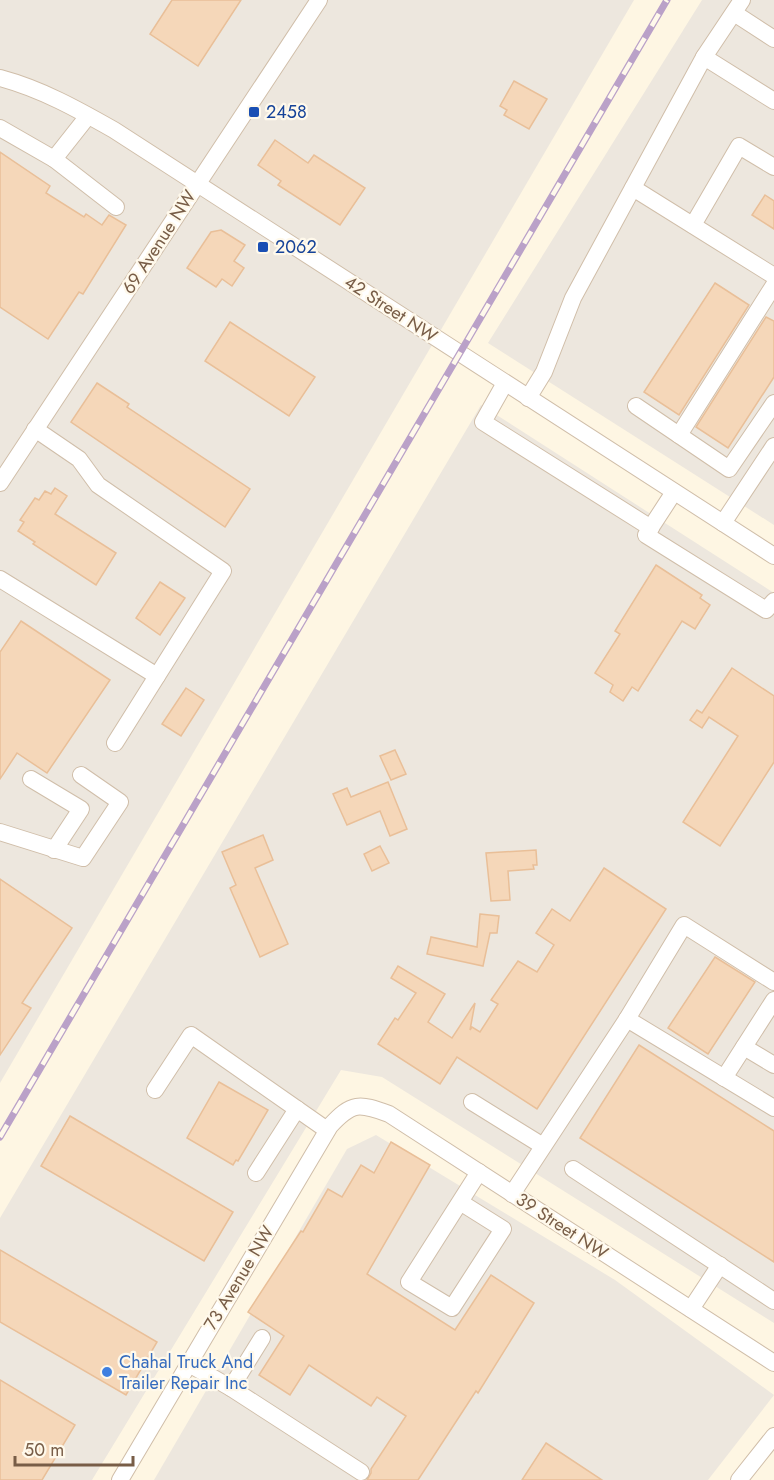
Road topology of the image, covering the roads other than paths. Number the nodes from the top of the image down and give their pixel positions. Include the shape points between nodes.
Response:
1 (319, 0) edge
2 (738, 6) edge
3 (774, 39) edge
4 (704, 57) junction
5 (0, 78) edge
6 (774, 100) edge
7 (88, 116) junction
8 (0, 128) edge
9 (54, 159) junction
10 (774, 167) edge
11 (197, 184) junction
12 (633, 188) junction
13 (116, 207) dead end
14 (693, 225) junction
15 (774, 276) edge
16 (774, 285) edge
17 (505, 383) junction
18 (528, 398) junction
19 (774, 403) edge
20 (636, 406) dead end
21 (36, 429) junction
22 (679, 435) junction
23 (774, 446) edge
24 (0, 483) edge
25 (674, 492) junction
26 (723, 523) junction
27 (651, 528) junction
28 (774, 556) edge
29 (2, 584) edge
30 (774, 601) edge
31 (157, 676) junction
32 (115, 743) dead end
33 (81, 776) dead end
34 (31, 779) dead end
35 (98, 786) junction
36 (81, 809) junction
37 (0, 831) edge
38 (54, 850) junction
39 (774, 982) edge
40 (772, 1008) edge
41 (627, 1019) junction
42 (744, 1047) junction
43 (774, 1065) edge
44 (724, 1078) junction
45 (155, 1090) dead end
46 (472, 1102) dead end
47 (774, 1108) edge
48 (297, 1109) junction
49 (344, 1111) joint
50 (327, 1130) junction
51 (543, 1146) junction
52 (573, 1169) dead end
53 (478, 1172) junction
54 (256, 1173) dead end
55 (512, 1194) junction
56 (460, 1202) junction
57 (720, 1265) junction
58 (774, 1301) edge
59 (691, 1309) junction
60 (262, 1338) dead end
61 (774, 1363) edge
62 (189, 1364) junction
63 (231, 1389) junction
64 (774, 1436) edge
65 (361, 1472) dead end
66 (120, 1480) edge
67 (739, 1480) edge

1 - 11 street, 69 Avenue NW
2 - 3 street
2 - 4 street
4 - 6 street
4 - 12 street
5 - 7 street, 42 Street NW via 34,89
7 - 9 street
7 - 11 street, 42 Street NW
8 - 9 street
9 - 13 street
10 - 14 street via 739,146
11 - 17 street, 42 Street NW
11 - 21 street, 69 Avenue NW
12 - 14 street
12 - 18 street via 573,298 544,372
14 - 15 street
16 - 22 street
17 - 18 street, 42 Street NW
17 - 27 street via 483,422
18 - 25 street, 42 Street NW
19 - 22 street via 729,469
20 - 22 street
21 - 24 street, 69 Avenue NW
21 - 31 street via 79,459 98,485 223,571
23 - 26 street
25 - 26 street, 42 Street NW
25 - 27 street
26 - 28 street, 42 Street NW
27 - 30 street via 646,535 766,610
29 - 31 street
31 - 32 street
33 - 35 street
34 - 36 street
35 - 36 street
35 - 38 street via 120,802 83,858
36 - 38 street
37 - 38 street
39 - 41 street via 684,925
40 - 42 street
41 - 44 street
41 - 51 street
42 - 43 street
42 - 44 street
44 - 47 street
45 - 48 street via 191,1035
46 - 51 street
48 - 50 street
48 - 54 street
49 - 50 street, 73 Avenue NW
49 - 53 street, 39 Street NW via 365,1105 389,1114
50 - 62 street, 73 Avenue NW
51 - 55 street
52 - 57 street
53 - 55 street, 39 Street NW
53 - 56 street
55 - 59 street, 39 Street NW
56 - 56 street via 409,1282 452,1308 503,1229
57 - 58 street
57 - 59 street
59 - 61 street, 39 Street NW
60 - 63 street
62 - 63 street
62 - 66 street, 73 Avenue NW
63 - 65 street
64 - 67 street

